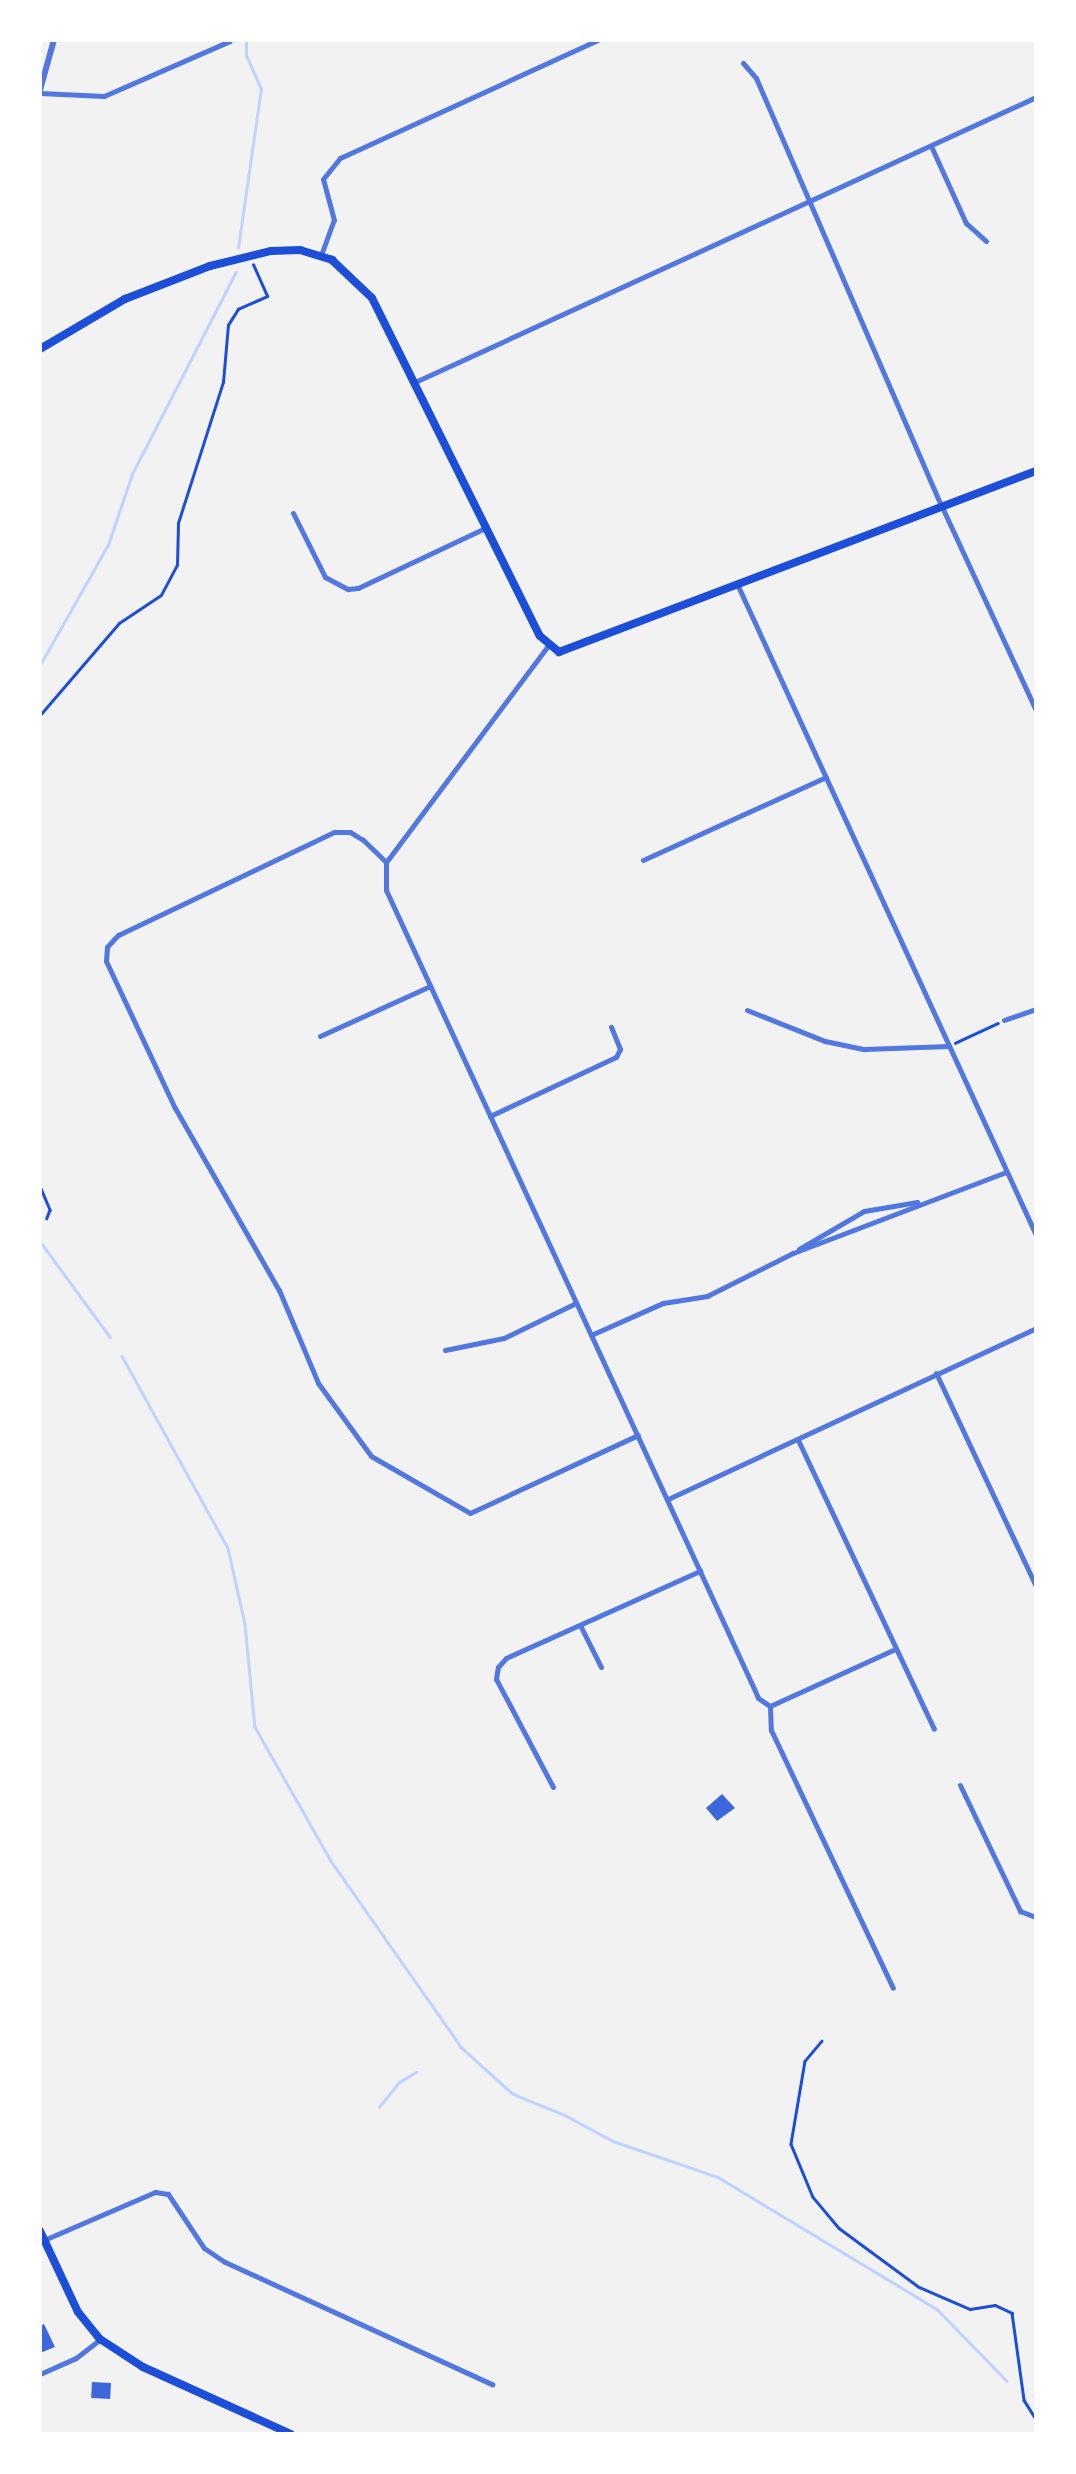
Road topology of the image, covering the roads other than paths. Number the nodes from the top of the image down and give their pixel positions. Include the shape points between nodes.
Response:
1 (54, 40) edge
2 (598, 40) edge
3 (230, 41) edge
4 (743, 63) dead end
5 (43, 68) edge
6 (40, 91) edge
7 (1036, 97) edge
8 (931, 146) junction
9 (810, 202) junction
10 (986, 241) dead end
11 (321, 255) junction
12 (40, 349) edge
13 (416, 382) junction
14 (1036, 470) edge
15 (942, 507) junction
16 (294, 513) dead end
17 (488, 527) junction
18 (738, 586) junction
19 (547, 647) junction
20 (1036, 710) edge
21 (826, 777) junction
22 (643, 860) dead end
23 (386, 862) junction
24 (430, 986) junction
25 (1036, 1009) edge
26 (747, 1010) dead end
27 (1004, 1020) road end
28 (611, 1027) dead end
29 (320, 1036) dead end
30 (949, 1046) junction
31 (490, 1116) junction
32 (1007, 1172) junction
33 (935, 1199) junction
34 (1036, 1235) edge
35 (793, 1254) junction
36 (576, 1303) junction
37 (1036, 1328) edge
38 (591, 1335) junction
39 (445, 1350) dead end
40 (936, 1373) junction
41 (638, 1436) junction
42 (798, 1440) junction
43 (668, 1499) junction
44 (700, 1571) junction
45 (1036, 1586) edge
46 (580, 1626) junction
47 (896, 1649) junction
48 (601, 1666) dead end
49 (770, 1706) junction
50 (934, 1728) dead end
51 (960, 1784) dead end
52 (553, 1786) dead end
53 (1036, 1917) edge
54 (892, 1988) dead end
55 (42, 2236) edge
56 (100, 2340) junction
57 (40, 2374) edge
58 (492, 2384) dead end
59 (291, 2434) edge

1 - 5 street
2 - 11 street via 340,158 323,179 334,220
3 - 6 street via 104,96
4 - 9 street via 756,78
5 - 6 street
7 - 8 street
8 - 9 street
8 - 10 street via 966,223
9 - 13 street
9 - 15 street
11 - 12 main road via 270,251 180,276 125,299
11 - 13 main road via 350,272 372,298
13 - 17 main road
14 - 15 main road
15 - 18 main road
15 - 20 street
16 - 17 street via 325,577 348,588
17 - 19 main road
18 - 19 main road via 566,652
18 - 21 street
19 - 23 street
21 - 22 street
21 - 30 street
23 - 24 street via 386,890
23 - 41 street via 350,832 334,832 118,934 106,961 175,1108 279,1290 318,1383 371,1456 470,1513
24 - 29 street
24 - 31 street
25 - 27 street
26 - 30 street via 825,1041 864,1048
28 - 31 street via 620,1049 616,1057
30 - 32 street
31 - 36 street
32 - 33 street
32 - 34 street
33 - 35 street
33 - 35 street via 864,1211
35 - 38 street via 707,1296 663,1304
36 - 38 street
36 - 39 street via 504,1338
37 - 40 street
38 - 41 street
40 - 42 street
40 - 45 street
41 - 43 street
42 - 43 street
42 - 47 street
43 - 44 street
44 - 46 street
44 - 49 street via 758,1698
46 - 48 street
46 - 52 street via 498,1667 496,1679
47 - 49 street
47 - 50 street
49 - 54 street via 771,1730
51 - 53 street via 1020,1911
55 - 56 main road via 78,2312
55 - 58 street via 155,2192 168,2194 204,2248 225,2262
56 - 57 street
56 - 59 main road

